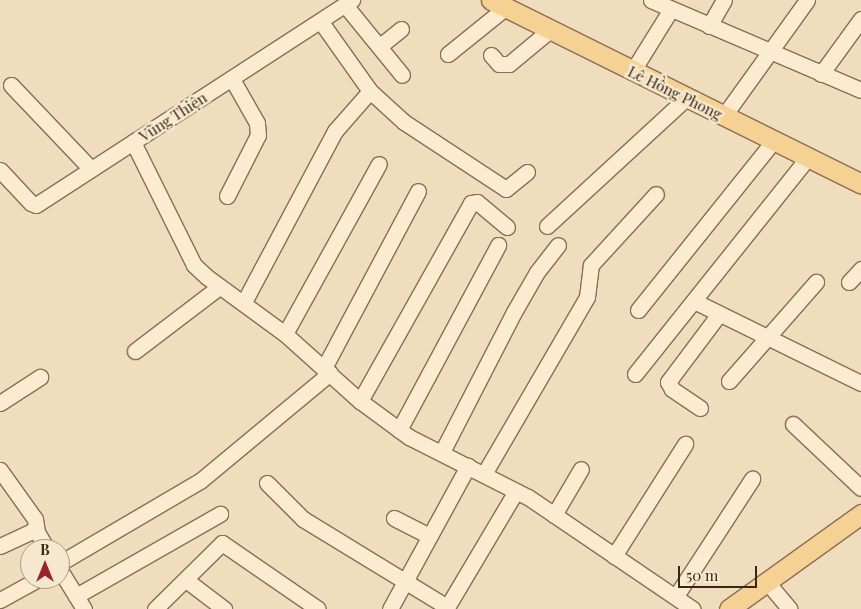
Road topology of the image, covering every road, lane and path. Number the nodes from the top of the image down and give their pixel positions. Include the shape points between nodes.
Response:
1 (651, 0) edge
2 (724, 0) edge
3 (807, 0) edge
4 (349, 2) edge
5 (498, 4) edge
6 (671, 9) junction
7 (861, 18) edge
8 (321, 22) junction
9 (709, 26) junction
10 (401, 29) dead end
11 (550, 30) junction
12 (380, 46) junction
13 (768, 52) junction
14 (448, 54) dead end
15 (491, 55) dead end
16 (632, 72) junction
17 (821, 74) junction
18 (402, 75) dead end
19 (232, 79) junction
20 (11, 85) dead end
21 (861, 90) edge
22 (370, 91) junction
23 (685, 99) junction
24 (723, 117) junction
25 (774, 140) junction
26 (133, 142) junction
27 (808, 157) junction
28 (379, 164) dead end
29 (91, 169) junction
30 (0, 170) edge
31 (527, 172) dead end
32 (861, 184) edge
33 (418, 191) dead end
34 (656, 194) dead end
35 (227, 196) dead end
36 (547, 226) dead end
37 (506, 227) dead end
38 (498, 245) dead end
39 (558, 245) dead end
40 (861, 269) edge
41 (816, 282) dead end
42 (849, 282) dead end
43 (220, 287) junction
44 (694, 301) junction
45 (244, 302) junction
46 (638, 310) dead end
47 (720, 314) junction
48 (286, 334) junction
49 (766, 336) junction
50 (136, 351) dead end
51 (328, 370) junction
52 (635, 374) dead end
53 (40, 377) dead end
54 (729, 381) dead end
55 (861, 383) edge
56 (360, 401) junction
57 (0, 403) edge
58 (700, 408) dead end
59 (793, 424) dead end
60 (399, 430) junction
61 (685, 444) dead end
62 (442, 452) junction
63 (468, 466) junction
64 (581, 469) dead end
65 (0, 470) edge
66 (484, 474) junction
67 (752, 479) dead end
68 (267, 483) dead end
69 (861, 488) edge
70 (516, 491) junction
71 (220, 514) dead end
72 (861, 514) edge
73 (554, 516) junction
74 (394, 518) dead end
75 (37, 532) junction
76 (428, 535) junction
77 (41, 539) edge
78 (0, 546) edge
79 (614, 556) junction
80 (70, 557) edge
81 (186, 580) junction
82 (405, 580) junction
83 (767, 582) junction
84 (70, 586) edge
85 (20, 589) edge
86 (676, 596) junction
87 (0, 600) edge
88 (80, 602) edge
89 (447, 608) edge
90 (155, 609) edge
91 (224, 609) edge
92 (318, 609) edge
93 (390, 609) edge
94 (693, 609) edge
95 (729, 609) edge
96 (790, 609) edge

1 - 6 street
2 - 9 street
3 - 13 street
4 - 8 street, Vũng Thiện
4 - 12 street
5 - 11 main road, Lê Hồng Phong
5 - 14 street
6 - 9 street
6 - 16 street
7 - 17 street
8 - 19 street, Vũng Thiện
8 - 22 street
9 - 13 street
10 - 12 street
11 - 15 street via 509,64 499,64
11 - 16 main road, Lê Hồng Phong
12 - 18 street
13 - 17 street
13 - 24 street
16 - 23 main road, Lê Hồng Phong
17 - 21 street
19 - 26 street, Vũng Thiện
19 - 35 street via 257,123 258,135
20 - 29 street
22 - 31 street via 404,122 506,189
22 - 45 street via 336,131
23 - 24 main road, Lê Hồng Phong
23 - 36 street
24 - 25 main road, Lê Hồng Phong
25 - 27 main road, Lê Hồng Phong
25 - 46 street
26 - 29 street, Vũng Thiện
26 - 43 street via 194,265
27 - 32 main road, Lê Hồng Phong
27 - 44 street
28 - 48 street
29 - 30 street, Vũng Thiện via 34,205
33 - 51 street
34 - 66 street via 591,265 587,297
37 - 56 street via 477,202 471,203
38 - 60 street
39 - 62 street via 519,304
40 - 42 street
41 - 49 street
43 - 45 street
43 - 50 street
44 - 47 street
44 - 52 street
45 - 48 street
47 - 49 street
47 - 58 street via 668,382 672,389
48 - 51 street
49 - 54 street
49 - 55 street
51 - 56 street
51 - 80 street via 200,481
53 - 57 street
56 - 60 street
59 - 69 street
60 - 62 street
61 - 79 street
62 - 63 street
63 - 66 street
63 - 76 street
64 - 73 street
65 - 75 street via 35,519
66 - 70 street
67 - 86 street
68 - 82 street via 303,519
70 - 73 street
70 - 89 street
71 - 88 street
72 - 83 main road
73 - 79 street
74 - 76 street
75 - 77 street
75 - 78 street via 27,533
76 - 82 street
79 - 86 street
81 - 90 street
81 - 91 street
81 - 92 street via 218,544 225,543
82 - 89 street
82 - 93 street
83 - 95 main road
83 - 96 street
84 - 88 street
85 - 87 street
86 - 94 street

